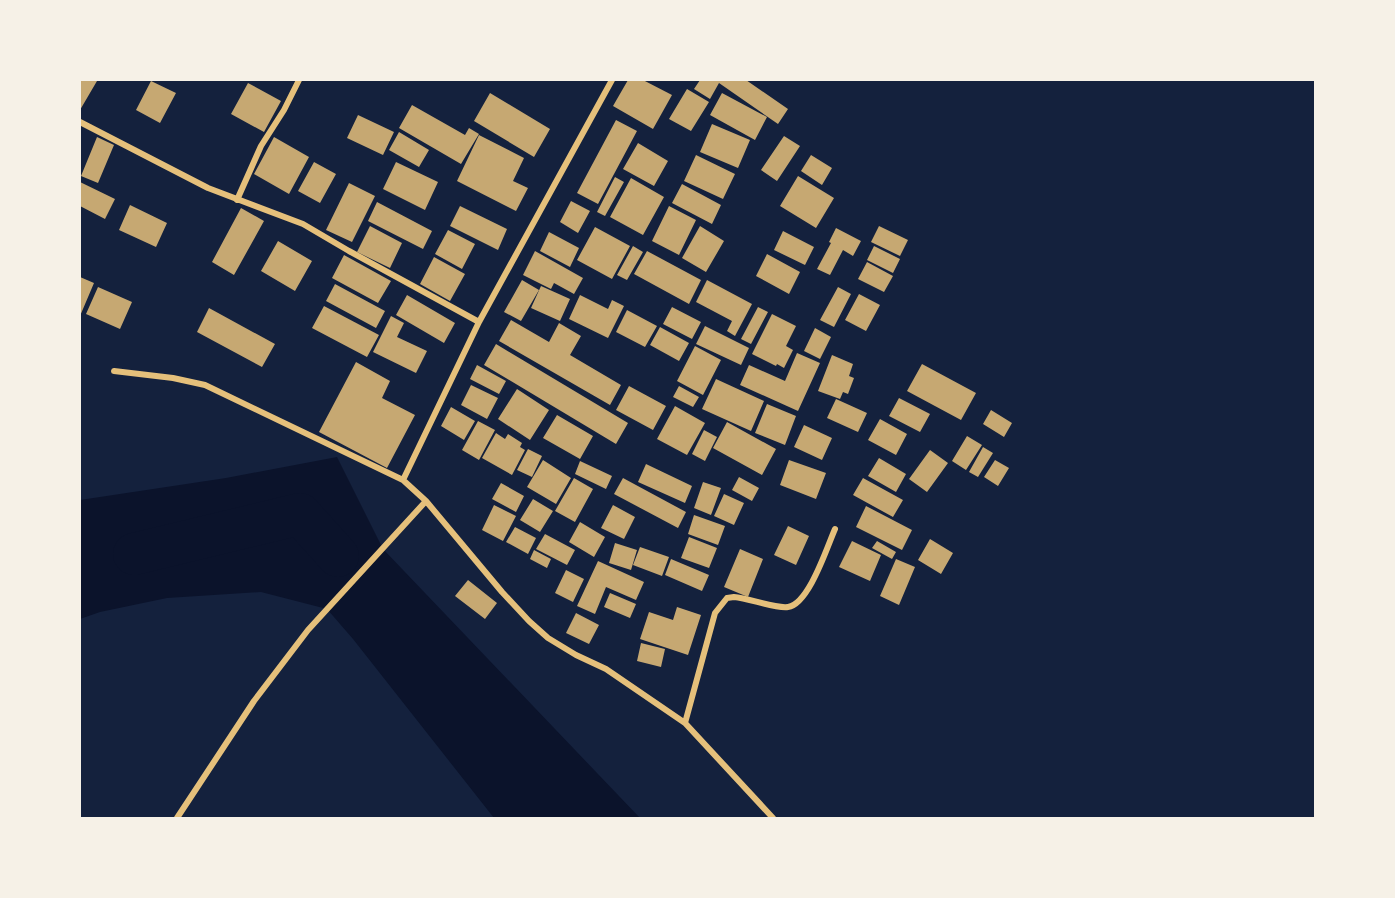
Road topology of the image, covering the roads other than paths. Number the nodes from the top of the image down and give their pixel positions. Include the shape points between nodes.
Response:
1 (299, 80) edge
2 (612, 80) edge
3 (80, 122) edge
4 (237, 200) junction
5 (479, 322) junction
6 (114, 371) dead end
7 (404, 480) junction
8 (426, 501) junction
9 (835, 529) dead end
10 (685, 723) junction
11 (177, 819) edge
12 (773, 819) edge

1 - 4 street via 261,146
2 - 5 street
3 - 4 street
4 - 5 street via 303,224
5 - 7 street
6 - 7 street via 205,385
7 - 8 street
8 - 10 street via 502,592 548,638 606,669
8 - 11 street via 308,630 254,701
9 - 10 street via 798,604 787,607 734,597 720,606
10 - 12 street

